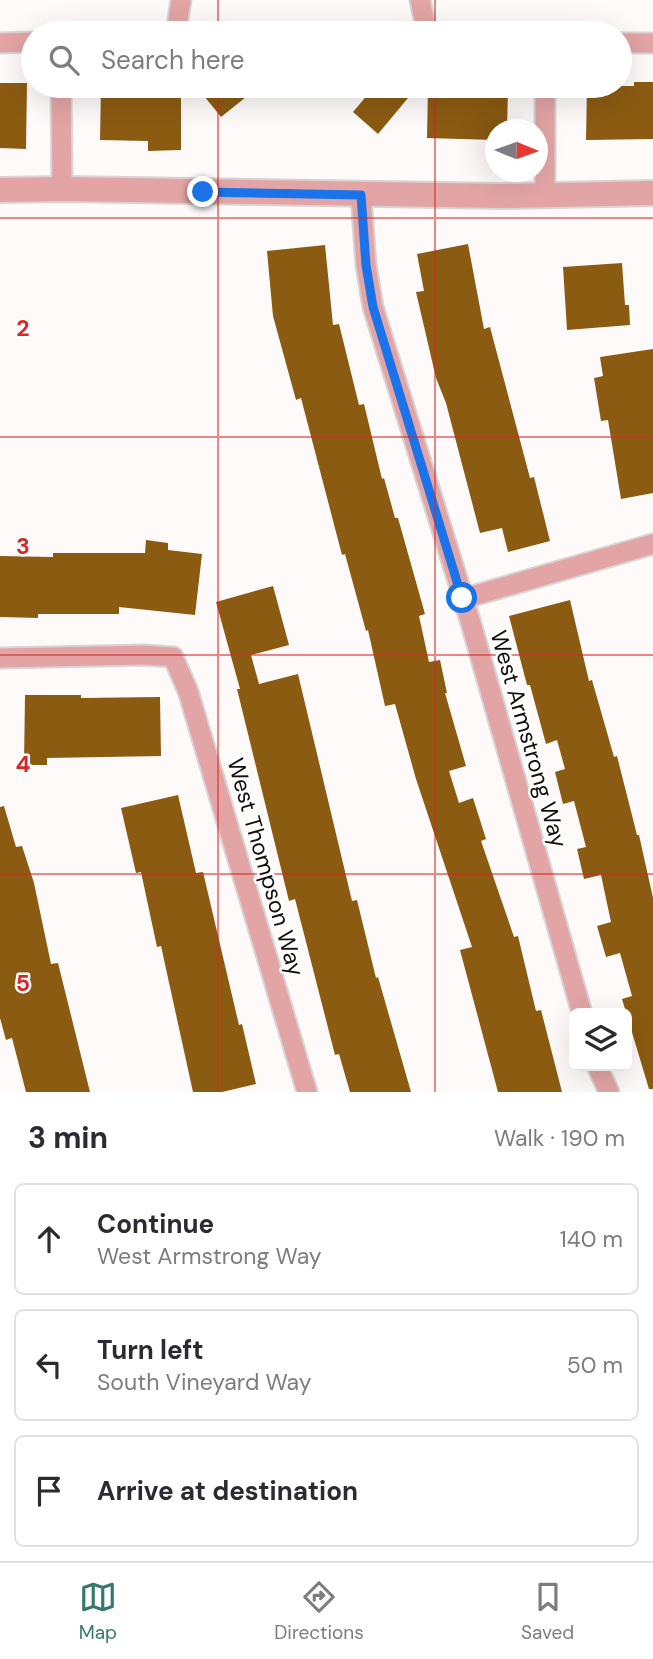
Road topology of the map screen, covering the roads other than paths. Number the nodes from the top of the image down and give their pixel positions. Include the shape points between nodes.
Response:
1 (181, 0) edge
2 (420, 0) edge
3 (178, 21) edge
4 (424, 21) edge
5 (21, 42) edge
6 (0, 43) edge
7 (632, 43) edge
8 (653, 43) edge
9 (61, 98) edge
10 (545, 98) edge
11 (62, 189) junction
12 (0, 190) edge
13 (653, 193) edge
14 (361, 195) junction
15 (544, 196) junction
16 (653, 544) edge
17 (462, 598) junction
18 (0, 658) edge
19 (581, 1008) edge
20 (599, 1071) edge
21 (307, 1092) edge
22 (609, 1092) edge

1 - 3 street
2 - 4 street
5 - 6 street
7 - 8 street
9 - 11 street
10 - 15 street
11 - 12 street
11 - 14 street
13 - 15 street
14 - 15 street
14 - 17 street, West Armstrong Way via 373,307
16 - 17 street
17 - 19 street, West Armstrong Way
18 - 21 street, West Thompson Way via 173,657 188,691
20 - 22 street

